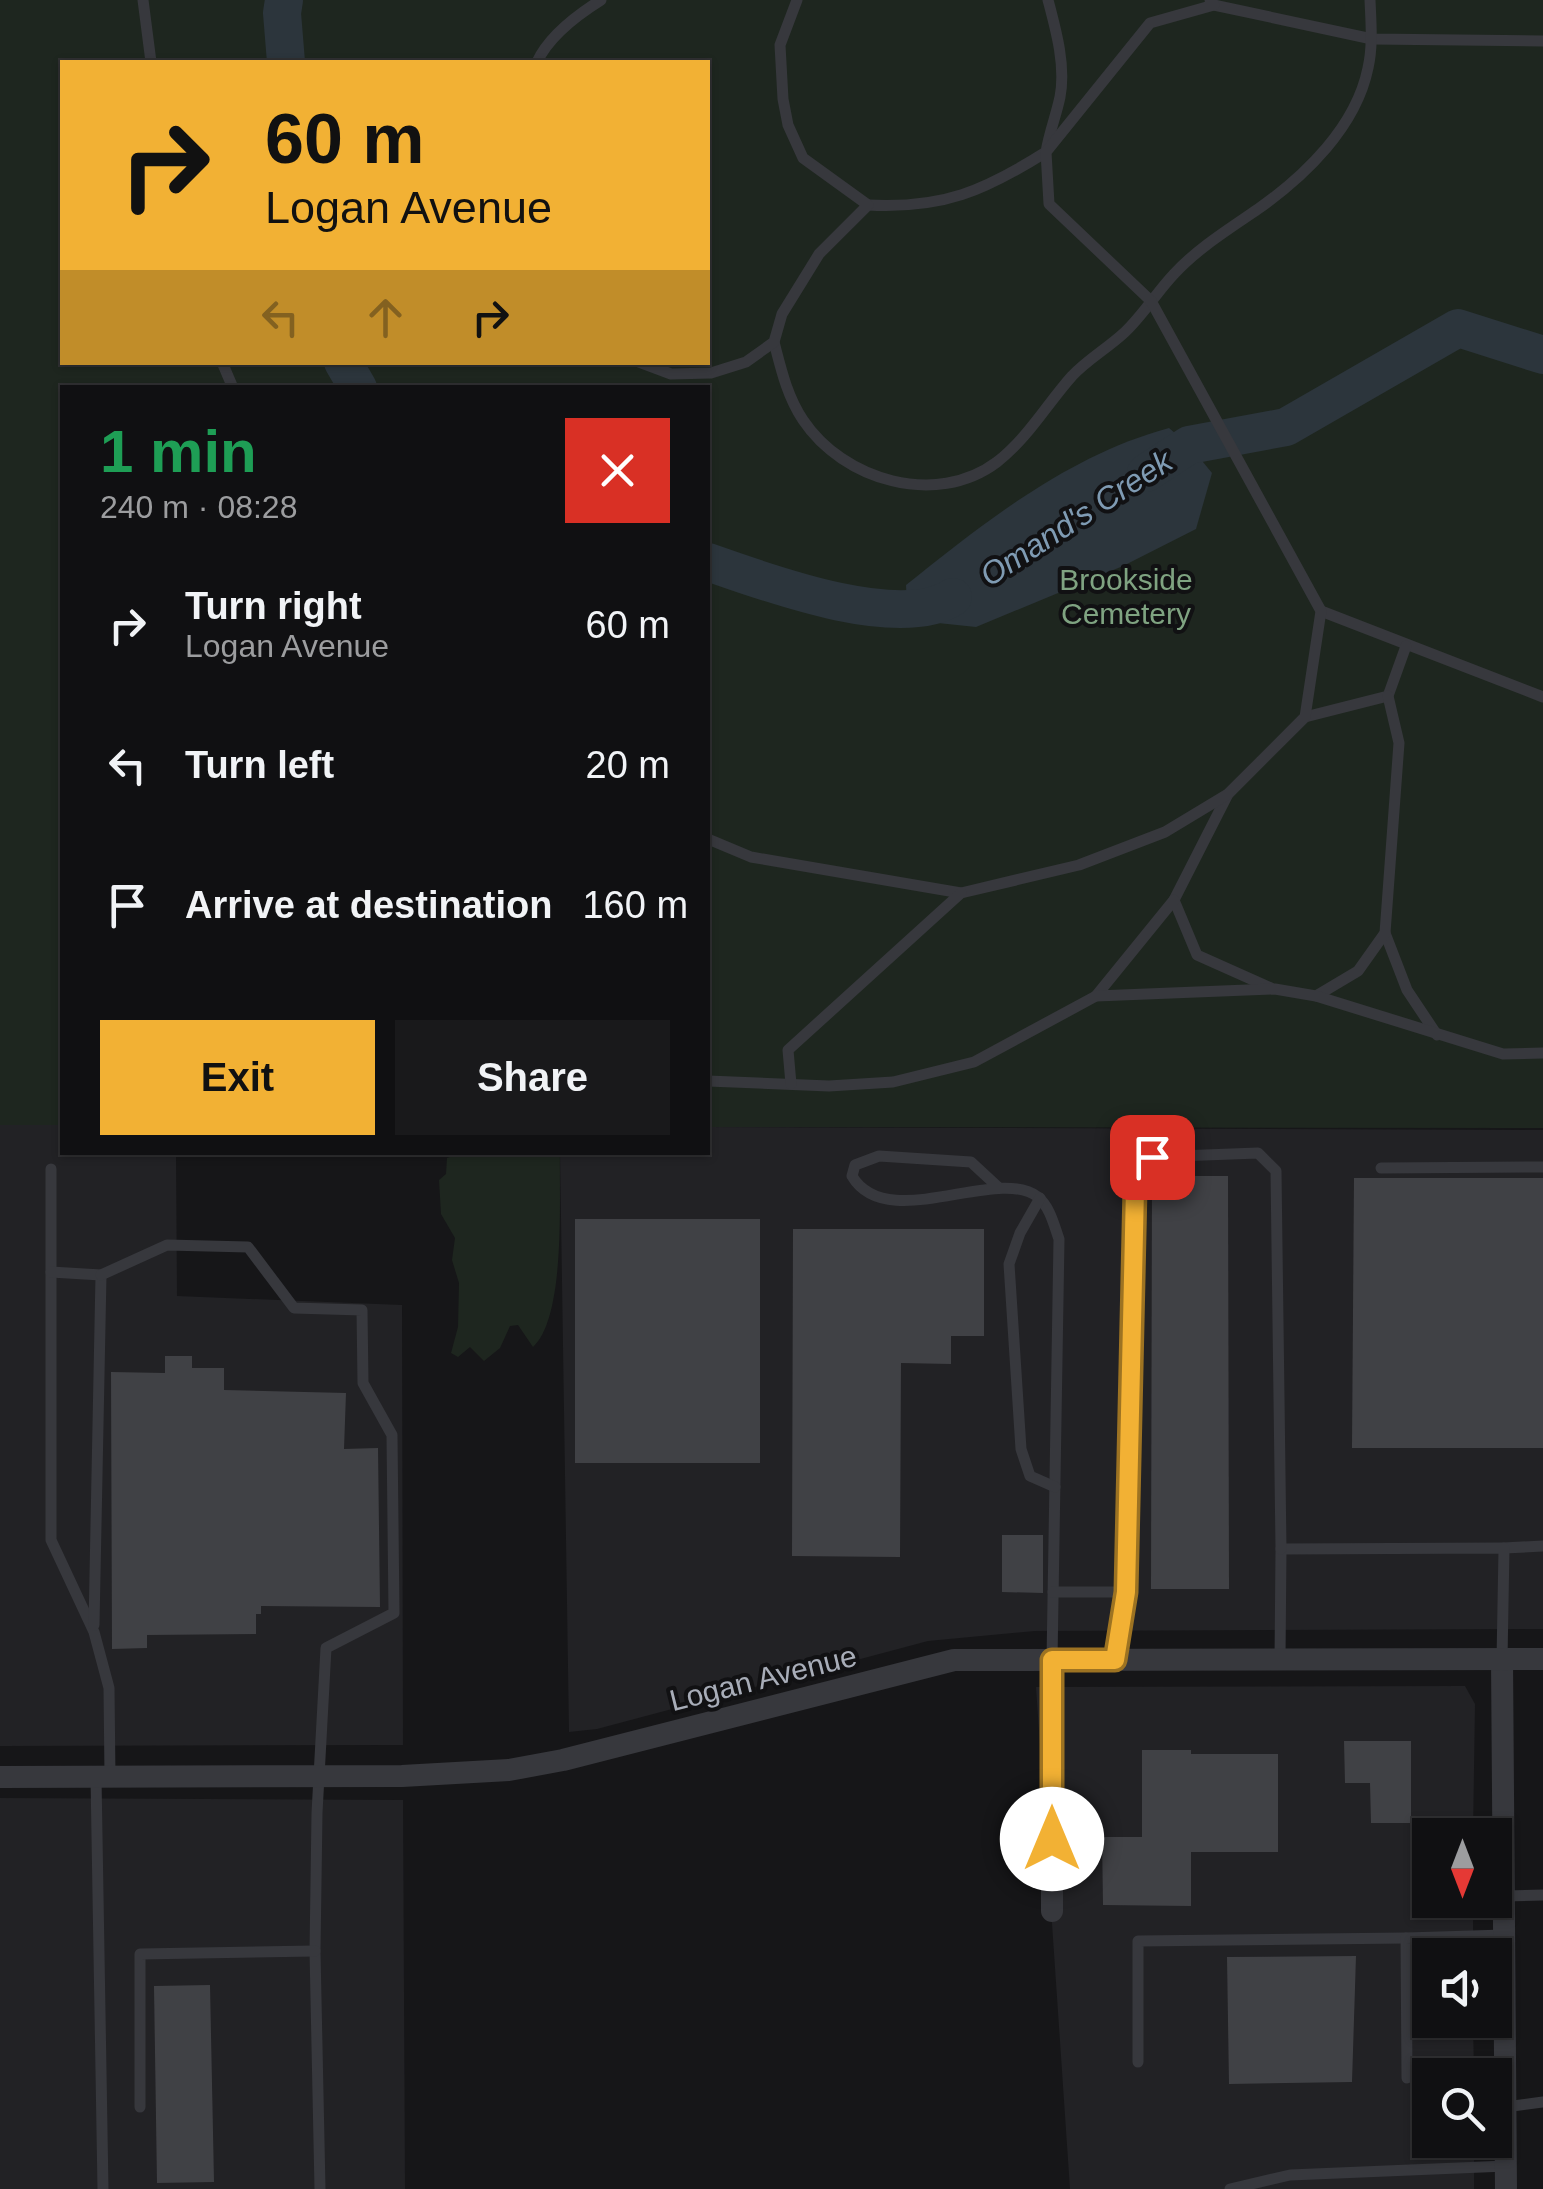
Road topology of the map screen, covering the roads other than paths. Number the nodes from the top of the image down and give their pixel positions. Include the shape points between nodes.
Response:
1 (142, 0) edge
2 (601, 0) edge
3 (797, 0) edge
4 (1048, 0) edge
5 (1370, 0) edge
6 (1212, 2) edge
7 (1372, 39) junction
8 (1543, 41) edge
9 (151, 60) edge
10 (539, 60) edge
11 (1046, 152) junction
12 (868, 206) junction
13 (1152, 301) junction
14 (774, 342) junction
15 (647, 365) edge
16 (1321, 611) junction
17 (1406, 646) junction
18 (1388, 696) junction
19 (1543, 698) edge
20 (1305, 717) junction
21 (1228, 794) junction
22 (710, 841) edge
23 (960, 894) junction
24 (1174, 900) junction
25 (1385, 932) junction
26 (1275, 989) junction
27 (1096, 996) junction
28 (1316, 996) junction
29 (1438, 1035) junction
30 (1543, 1053) edge
31 (710, 1082) edge
32 (791, 1084) junction
33 (1543, 1166) edge
34 (1382, 1168) dead end
35 (51, 1169) dead end
36 (998, 1187) junction
37 (1040, 1198) junction
38 (51, 1272) junction
39 (101, 1275) junction
40 (1055, 1487) junction
41 (1543, 1546) edge
42 (1282, 1548) junction
43 (1504, 1548) junction
44 (1053, 1592) junction
45 (1126, 1592) junction
46 (94, 1632) junction
47 (1052, 1660) junction
48 (1115, 1660) junction
49 (1280, 1660) junction
50 (1502, 1660) junction
51 (1543, 1660) edge
52 (321, 1776) junction
53 (0, 1777) edge
54 (103, 1777) junction
55 (1503, 1818) edge
56 (1543, 1895) edge
57 (1512, 1896) edge
58 (1052, 1910) dead end
59 (1504, 1918) edge
60 (1504, 1935) junction
61 (1406, 1938) junction
62 (315, 1951) junction
63 (1505, 2058) edge
64 (1138, 2062) dead end
65 (1406, 2078) dead end
66 (1543, 2102) edge
67 (1512, 2106) edge
68 (140, 2107) dead end
69 (1506, 2177) edge
70 (103, 2189) edge
71 (320, 2189) edge
72 (1230, 2189) edge

1 - 9 lane
2 - 10 lane
3 - 12 lane via 780,45 788,124 803,158
4 - 11 lane via 1061,75
5 - 7 lane
6 - 7 lane
6 - 11 lane via 1150,24
7 - 8 lane
7 - 13 lane via 1360,95 1329,144 1273,199 1202,247
11 - 12 lane via 940,203
11 - 13 lane via 1049,204
12 - 14 lane via 797,284
13 - 14 lane via 1072,376 996,463 946,483 887,480 833,453 786,388
13 - 16 lane
14 - 15 lane via 746,362 710,373 670,374
16 - 17 lane
16 - 20 lane
17 - 18 lane
17 - 19 lane
18 - 20 lane
18 - 25 lane via 1399,743
20 - 21 lane
21 - 23 lane via 1165,832 1079,865
21 - 24 lane
22 - 23 lane via 750,857
23 - 32 lane via 788,1050
24 - 26 lane via 1197,955
24 - 27 lane
25 - 28 lane via 1358,972
25 - 29 lane via 1406,990
26 - 27 lane
26 - 28 lane
27 - 32 lane via 974,1062 893,1082
28 - 29 lane
29 - 30 lane via 1503,1054
31 - 32 lane
33 - 34 lane
35 - 38 lane
36 - 36 lane via 905,1200 858,1187 852,1176 855,1164 879,1156 971,1162
36 - 37 lane
37 - 40 lane via 1059,1239
37 - 40 lane via 1009,1264 1021,1449 1030,1476
38 - 39 lane
38 - 46 lane via 51,1540
39 - 46 lane
39 - 52 lane via 167,1246 248,1247 294,1308 362,1310 363,1383 392,1435 394,1613 326,1648
40 - 44 lane
41 - 43 lane
42 - 43 lane
42 - 45 lane via 1276,1170 1258,1153 1152,1157 1135,1188
42 - 49 lane
43 - 50 lane
44 - 45 lane
44 - 47 lane
45 - 48 lane
46 - 54 lane via 109,1688
47 - 48 street, Logan Avenue
47 - 52 street, Logan Avenue via 954,1660 508,1770
47 - 58 street
48 - 49 street, Logan Avenue
49 - 50 street, Logan Avenue
50 - 51 street, Logan Avenue
50 - 55 street
52 - 54 street, Logan Avenue
52 - 62 lane
53 - 54 street, Logan Avenue
54 - 70 lane
56 - 57 lane
59 - 60 street
60 - 61 lane
60 - 63 street
61 - 64 lane via 1138,1941
61 - 65 lane
62 - 68 lane via 140,1954
62 - 71 lane
66 - 67 lane
69 - 72 lane via 1290,2174

